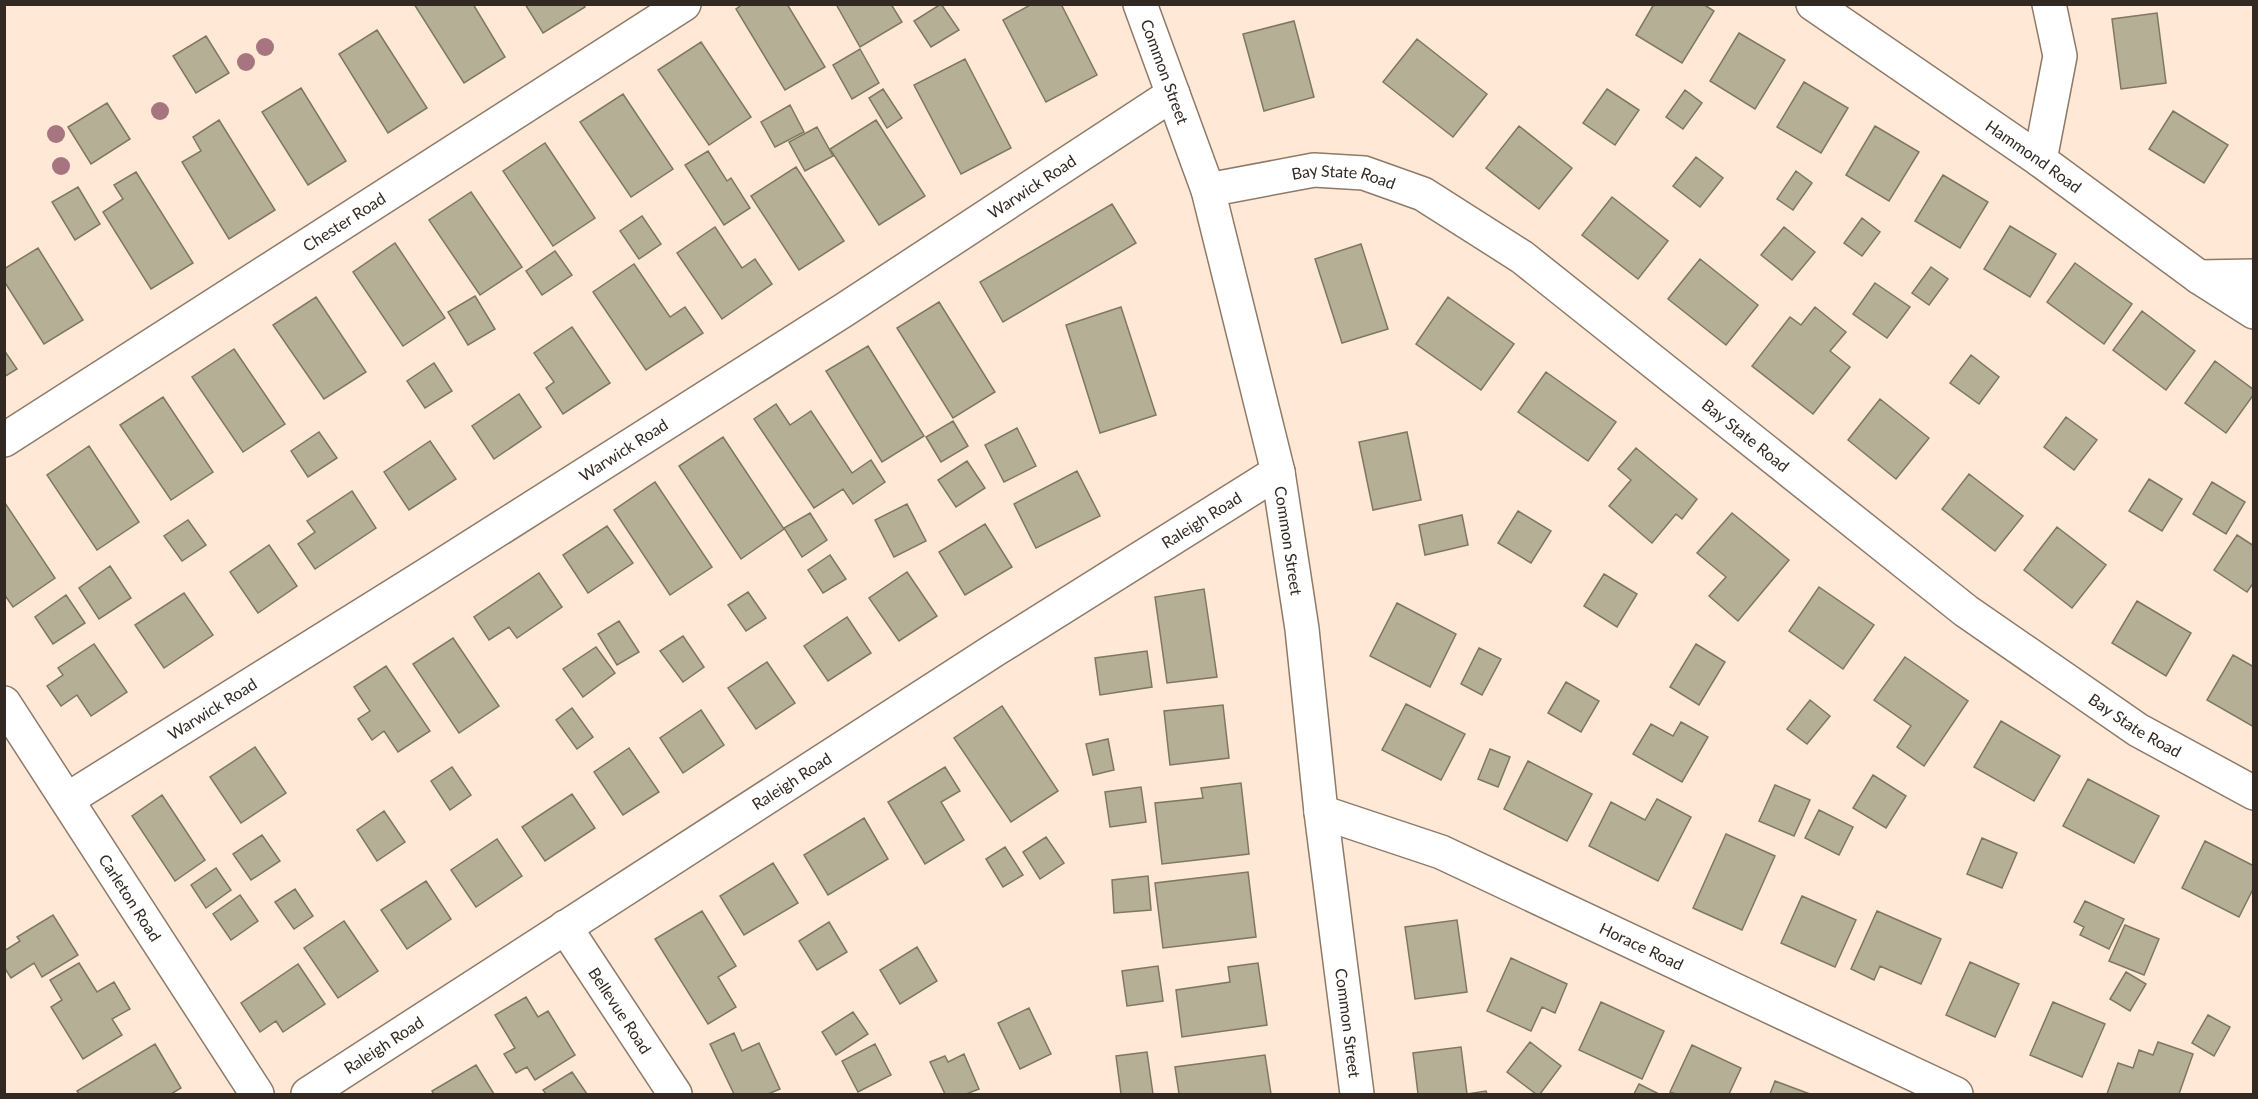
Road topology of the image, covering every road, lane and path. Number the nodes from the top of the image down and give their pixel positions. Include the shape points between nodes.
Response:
1 (684, 4) edge
2 (1140, 4) edge
3 (1813, 4) edge
4 (2049, 4) edge
5 (1173, 94) junction
6 (2040, 160) junction
7 (1208, 190) junction
8 (2253, 276) edge
9 (2199, 277) junction
10 (2253, 312) edge
11 (4, 440) edge
12 (1278, 472) junction
13 (4, 703) edge
14 (2253, 794) edge
15 (68, 799) junction
16 (1321, 812) junction
17 (565, 927) junction
18 (256, 1095) edge
19 (308, 1095) edge
20 (675, 1095) edge
21 (1357, 1095) edge
22 (1956, 1095) edge

1 - 11 street, Chester Road
2 - 5 street, Common Street
3 - 6 street, Hammond Road
4 - 6 street via 2060,56
5 - 7 street, Common Street
5 - 15 street, Warwick Road via 844,310
6 - 9 street, Hammond Road
7 - 12 street, Common Street
7 - 14 street, Bay State Road via 1314,170 1364,173 1423,194 1522,257 1966,611 2138,730
8 - 9 street
9 - 10 street, Hammond Road
12 - 16 street, Common Street via 1302,629
12 - 17 street, Raleigh Road
13 - 15 street, Carleton Road
15 - 18 street, Carleton Road
16 - 21 street, Common Street
16 - 22 street, Horace Road via 1441,852
17 - 19 street, Raleigh Road
17 - 20 street, Bellevue Road

